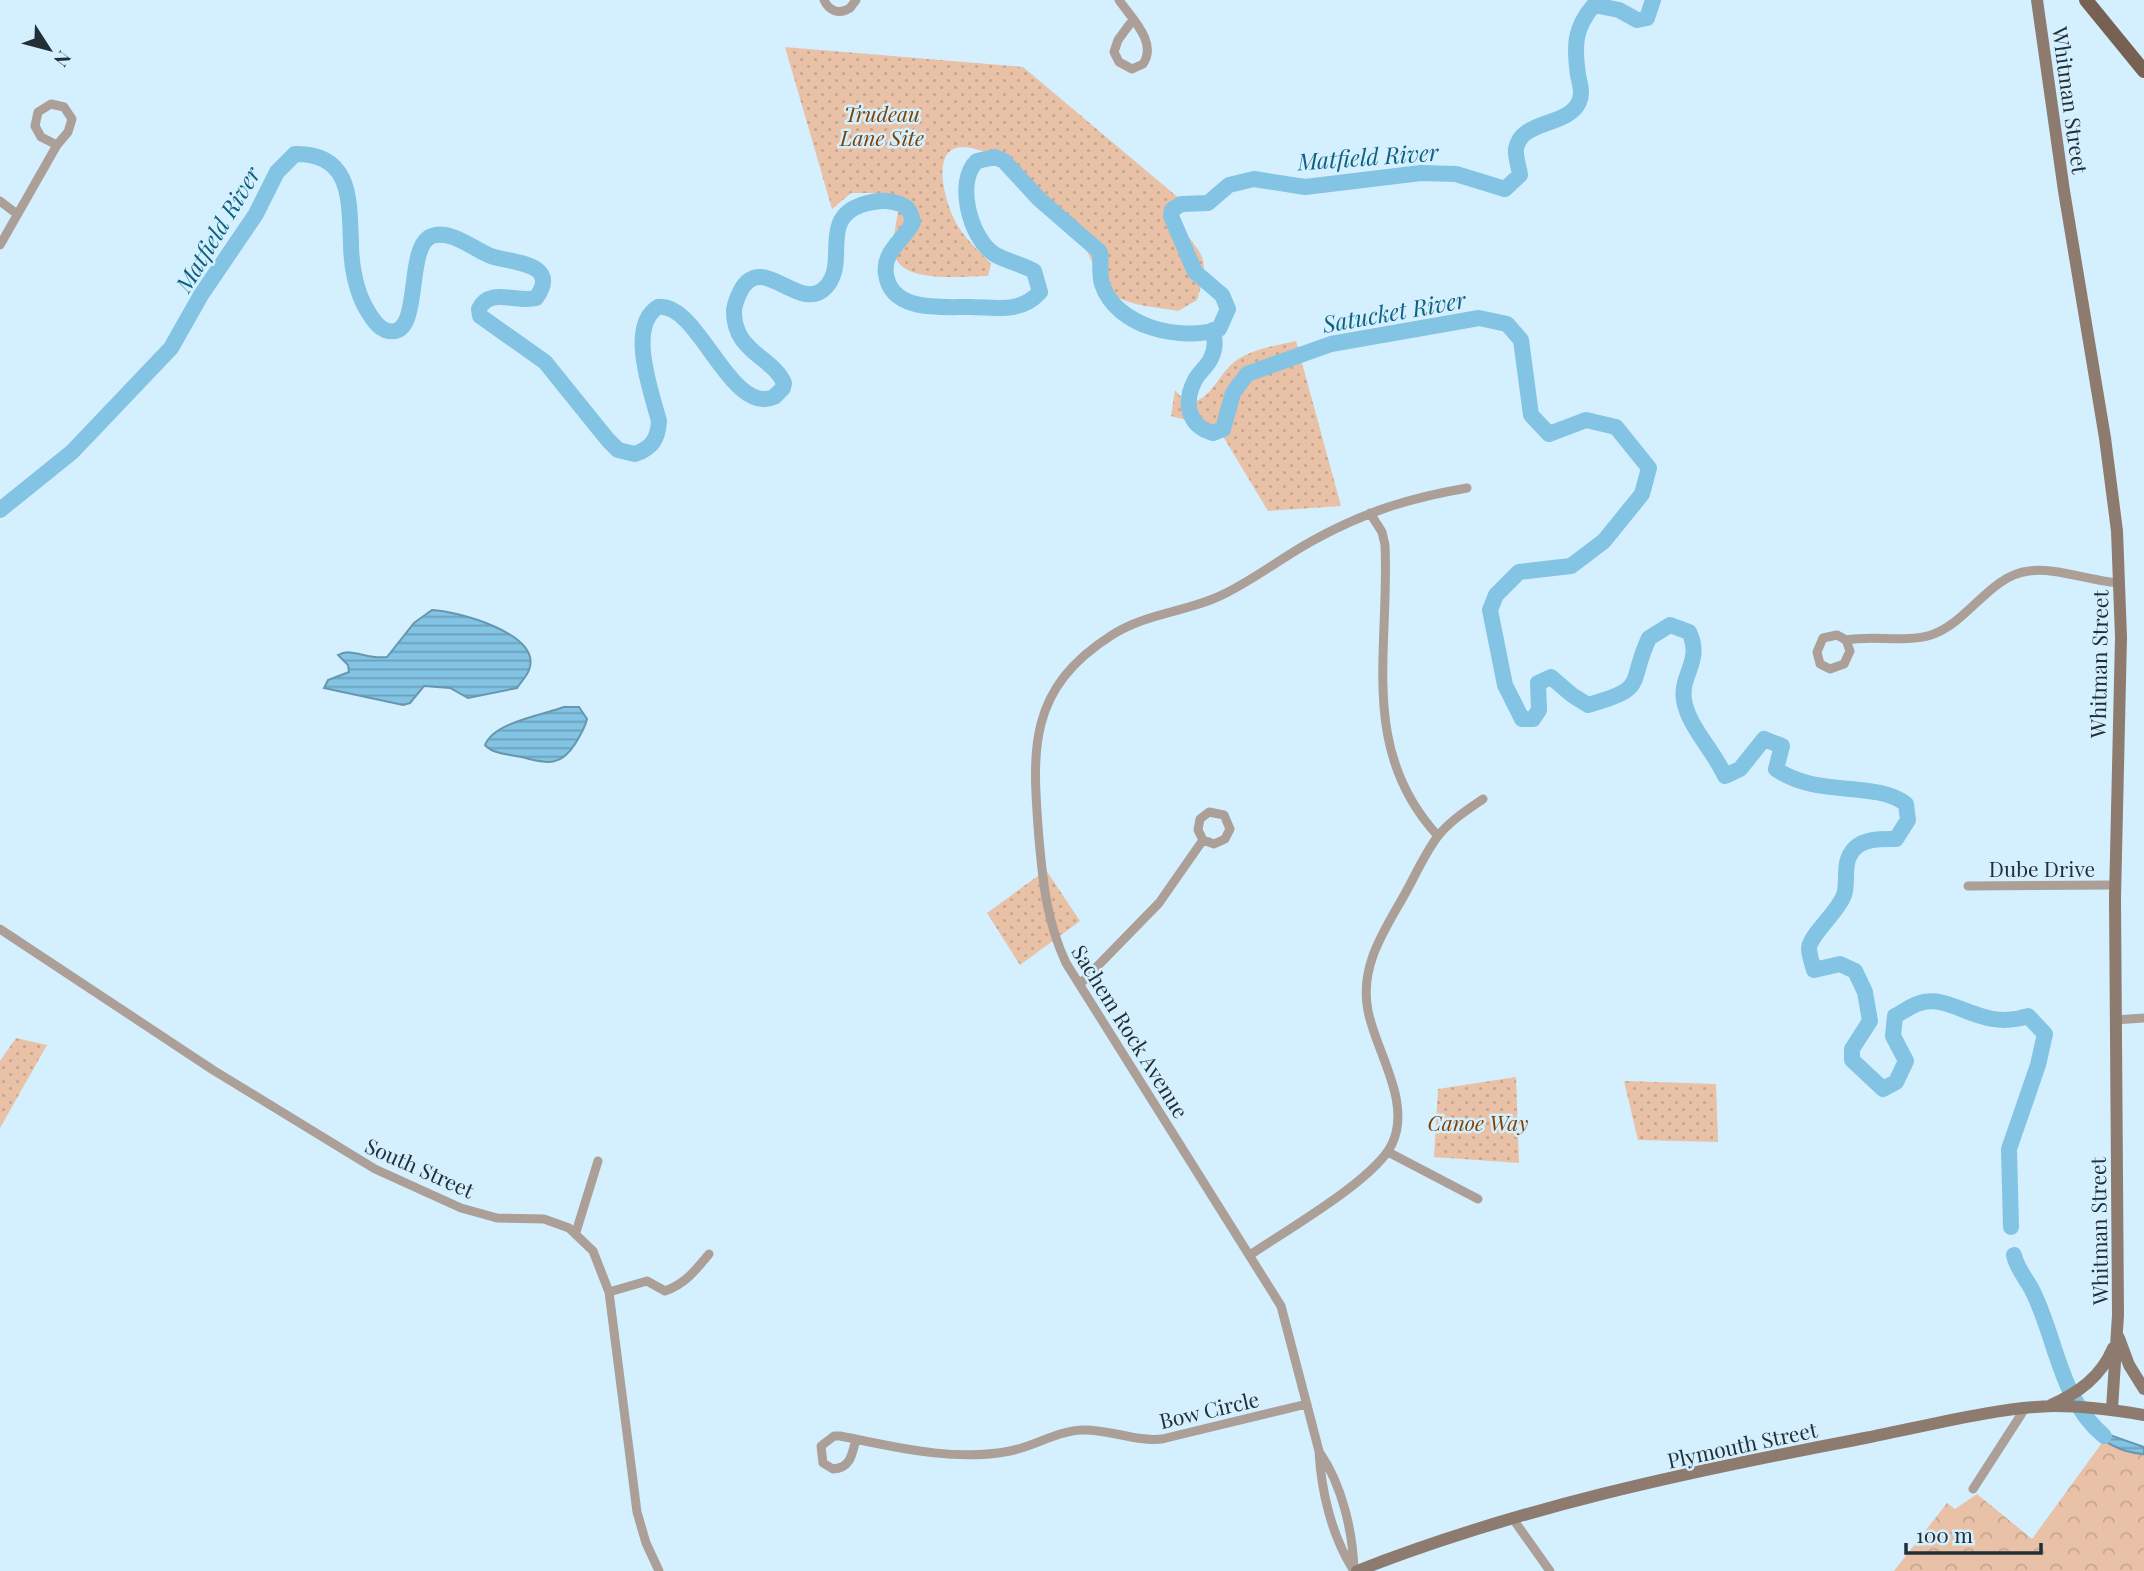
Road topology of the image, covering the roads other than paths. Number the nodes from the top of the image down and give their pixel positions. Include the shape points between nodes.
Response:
1 (824, 0) edge
2 (856, 0) edge
3 (1119, 0) edge
4 (2037, 0) edge
5 (2086, 0) edge
6 (1132, 21) junction
7 (2144, 71) edge
8 (57, 145) junction
9 (0, 201) edge
10 (17, 214) junction
11 (0, 246) edge
12 (1467, 488) dead end
13 (1370, 513) junction
14 (2119, 583) junction
15 (1846, 640) dead end
16 (1483, 799) dead end
17 (1438, 836) junction
18 (1203, 840) dead end
19 (2115, 885) junction
20 (1968, 886) dead end
21 (0, 929) edge
22 (1080, 984) junction
23 (2144, 1018) edge
24 (2115, 1020) junction
25 (1388, 1152) junction
26 (598, 1161) dead end
27 (1478, 1199) dead end
28 (576, 1232) junction
29 (709, 1254) dead end
30 (1250, 1255) junction
31 (609, 1292) junction
32 (2118, 1335) junction
33 (2144, 1389) edge
34 (2070, 1402) junction
35 (1307, 1404) junction
36 (2107, 1409) junction
37 (2024, 1410) junction
38 (2144, 1415) edge
39 (856, 1439) junction
40 (1973, 1489) dead end
41 (1513, 1518) junction
42 (659, 1571) edge
43 (1355, 1571) edge
44 (1550, 1571) edge

1 - 2 street via 838,12
3 - 6 street
4 - 14 main road, Whitman Street via 2109,462
5 - 7 main road
6 - 6 street via 1145,37 1149,52 1143,64 1132,69 1119,62 1114,52
8 - 8 street via 36,131 36,116 45,105 64,107 72,119
8 - 10 street
9 - 10 street
10 - 11 street
12 - 13 street, Sachem Rock Avenue via 1409,499
13 - 17 street via 1385,545 1382,695 1388,741 1411,800
13 - 22 street, Sachem Rock Avenue via 1217,597 1125,628 1087,654 1058,686 1040,725 1034,774 1047,914 1061,952
14 - 15 street via 2028,571 2000,584 1931,635
14 - 19 main road, Whitman Street
16 - 17 street
17 - 25 street via 1384,930 1367,976 1368,1008 1398,1113
18 - 22 street via 1159,903
19 - 20 street, Dube Drive
19 - 24 main road, Whitman Street
21 - 28 street, South Street via 213,1070 375,1169 461,1208 497,1217 544,1219
22 - 30 street, Sachem Rock Avenue
23 - 24 street
24 - 32 main road, Whitman Street
25 - 27 street
25 - 30 street via 1329,1201
26 - 28 street
28 - 31 street via 598,1261
29 - 31 street via 674,1288 665,1290 647,1282
30 - 35 street, Sachem Rock Avenue via 1286,1318
31 - 42 street via 637,1512
32 - 33 main road
32 - 34 main road via 2104,1366
32 - 36 main road, Whitman Street
34 - 36 main road, Plymouth Street
34 - 37 main road, Plymouth Street
35 - 39 street, Bow Circle via 1162,1439 1079,1430 1009,1452 910,1450
35 - 43 street, Sachem Rock Avenue via 1341,1551
36 - 38 main road, Plymouth Street
37 - 40 street
37 - 41 main road, Plymouth Street via 1727,1465
39 - 39 street via 844,1467 830,1468 821,1460 820,1448 829,1437
41 - 43 main road, Plymouth Street
41 - 44 street

